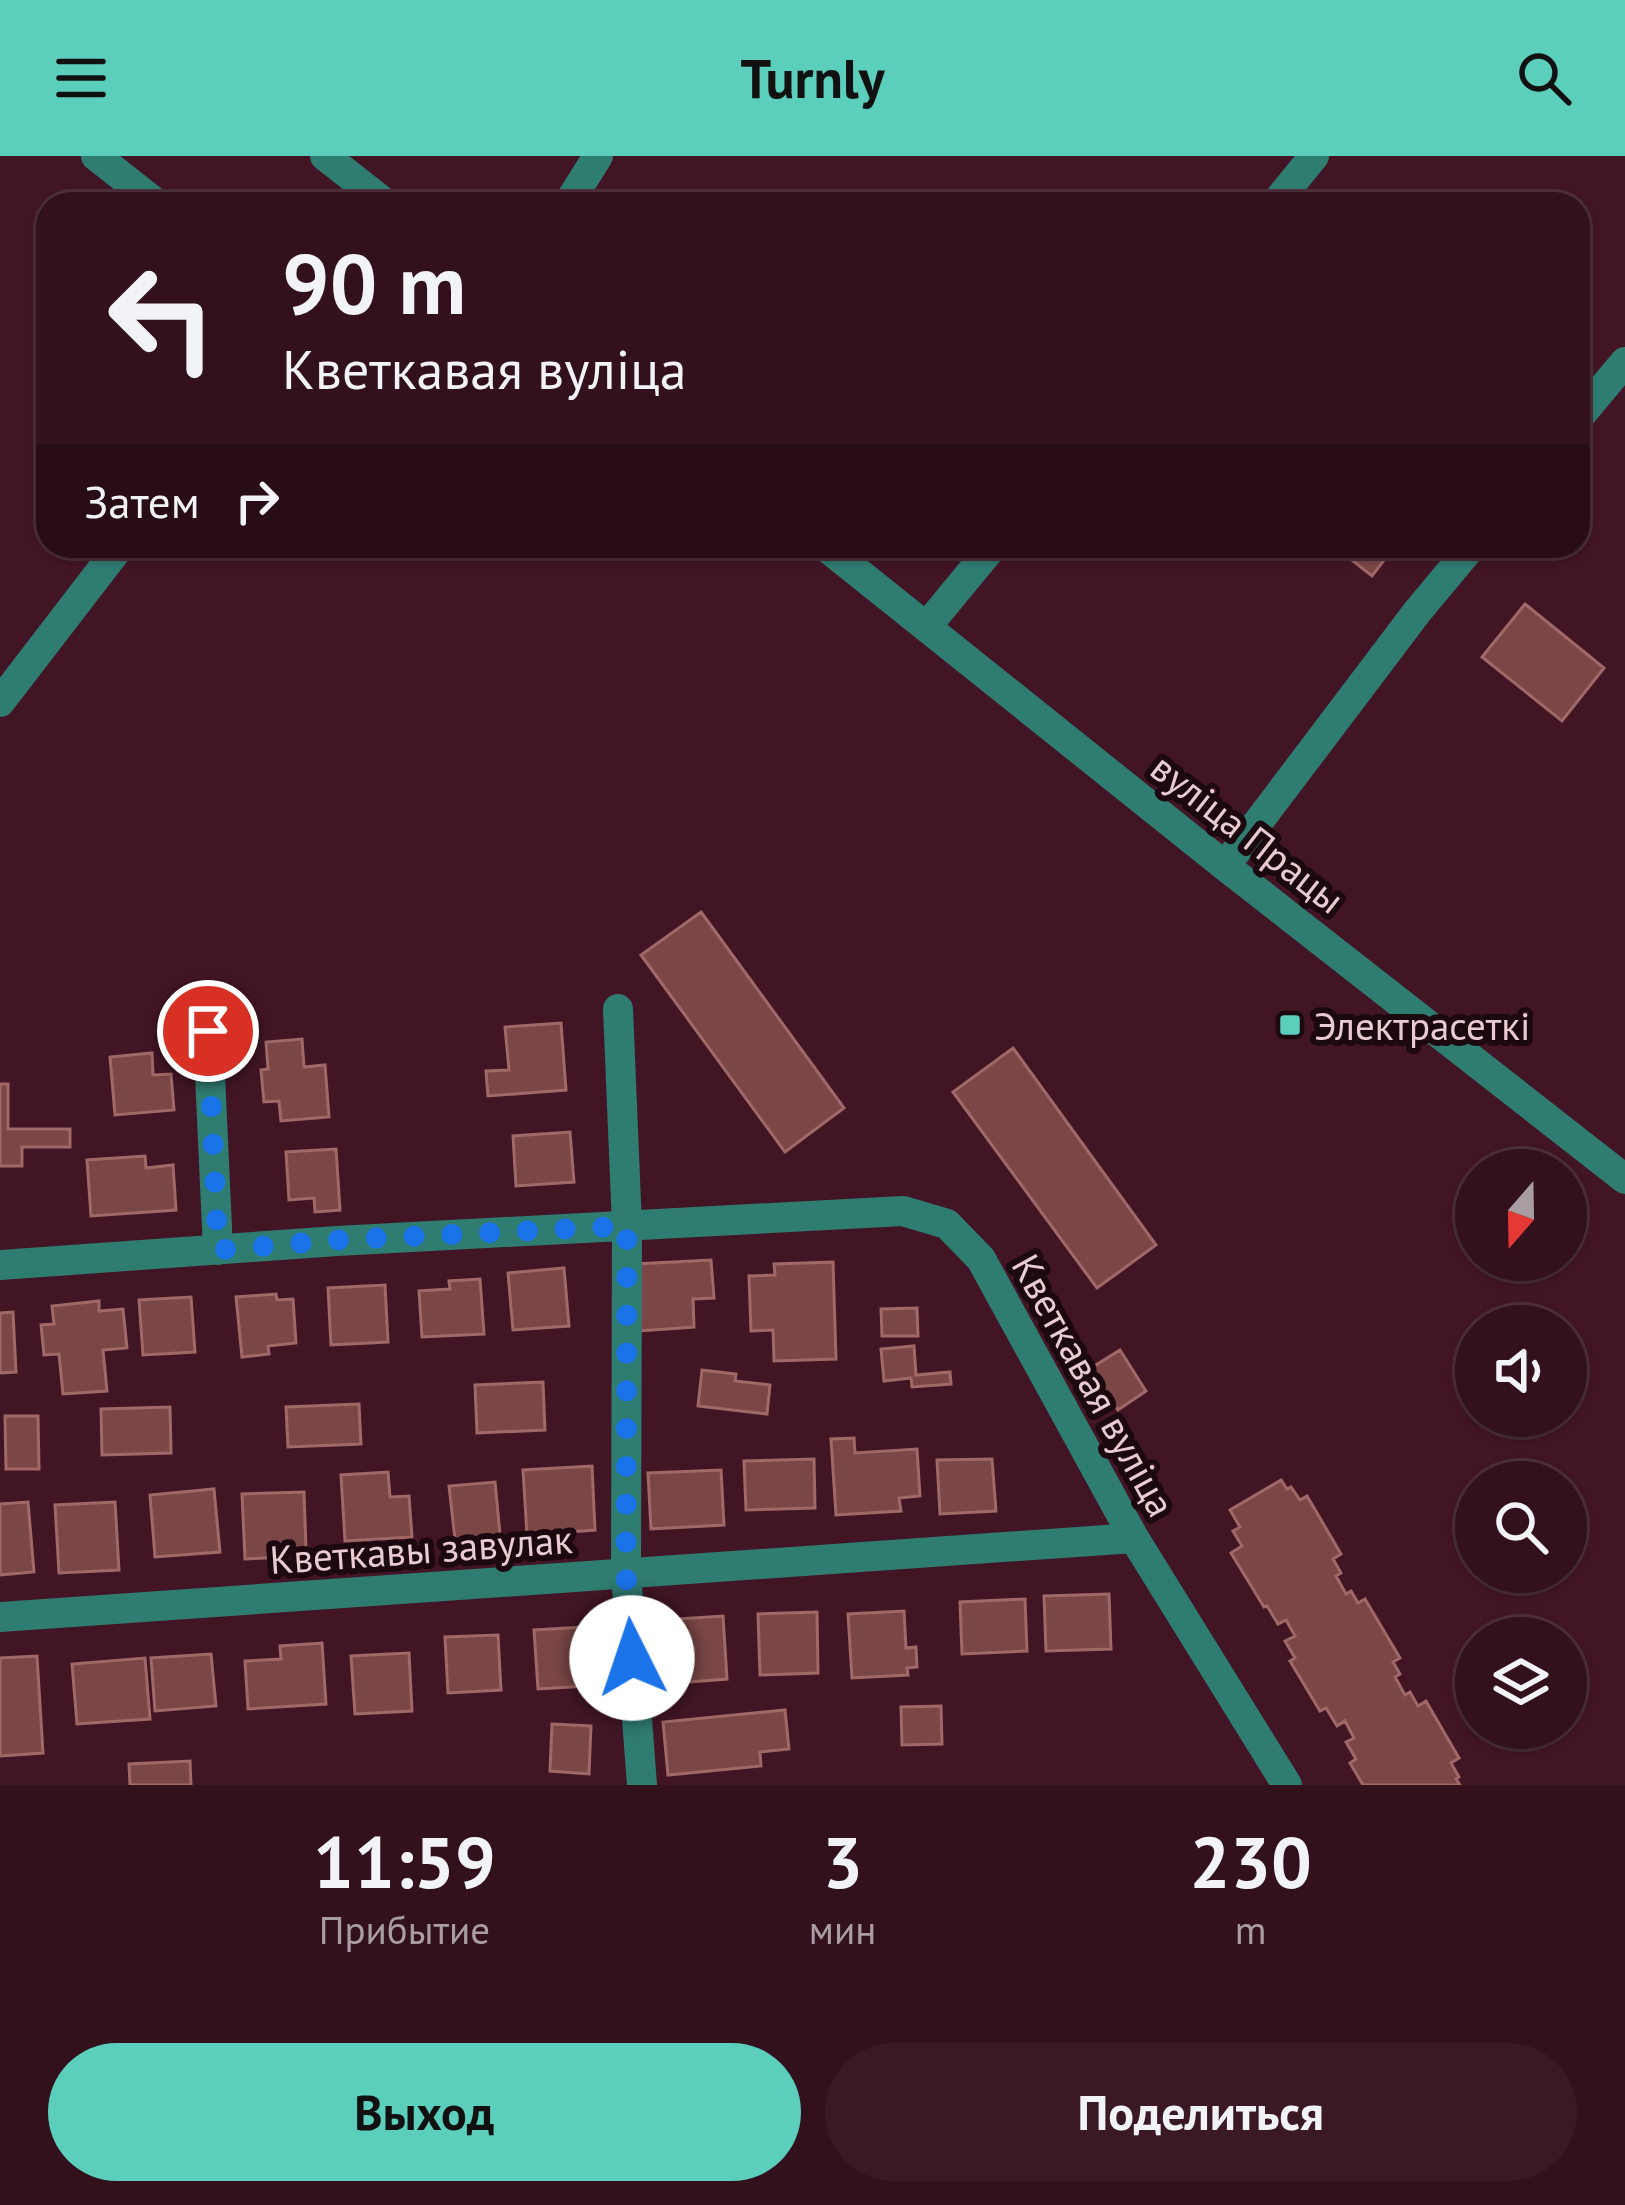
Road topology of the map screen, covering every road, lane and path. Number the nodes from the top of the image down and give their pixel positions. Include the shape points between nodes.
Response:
1 (96, 156) edge
2 (325, 156) edge
3 (598, 156) edge
4 (1314, 156) edge
5 (142, 192) edge
6 (366, 192) edge
7 (576, 192) edge
8 (1285, 192) edge
9 (1625, 362) edge
10 (1590, 404) edge
11 (111, 558) edge
12 (841, 558) edge
13 (983, 558) edge
14 (1462, 558) edge
15 (927, 626) junction
16 (0, 702) edge
17 (1225, 866) junction
18 (618, 1009) dead end
19 (208, 1031) dead end
20 (1625, 1179) edge
21 (627, 1226) junction
22 (218, 1250) junction
23 (0, 1265) edge
24 (1134, 1538) junction
25 (626, 1574) junction
26 (0, 1617) edge
27 (642, 1785) edge
28 (1287, 1785) edge

1 - 5 street
2 - 6 street
3 - 7 street
4 - 8 street
9 - 10 street
11 - 16 street
12 - 15 street, вуліца Працы
13 - 15 street
14 - 17 street
15 - 17 street, вуліца Працы
17 - 20 street, вуліца Працы
18 - 21 street
19 - 22 street
21 - 22 street, Кветкавая вуліца
21 - 24 street, Кветкавая вуліца via 903,1211 947,1224 981,1259
21 - 25 street
22 - 23 street, Кветкавая вуліца
24 - 25 street, Кветкавы завулак
24 - 28 street, Кветкавая вуліца
25 - 26 street, Кветкавы завулак
25 - 27 street

